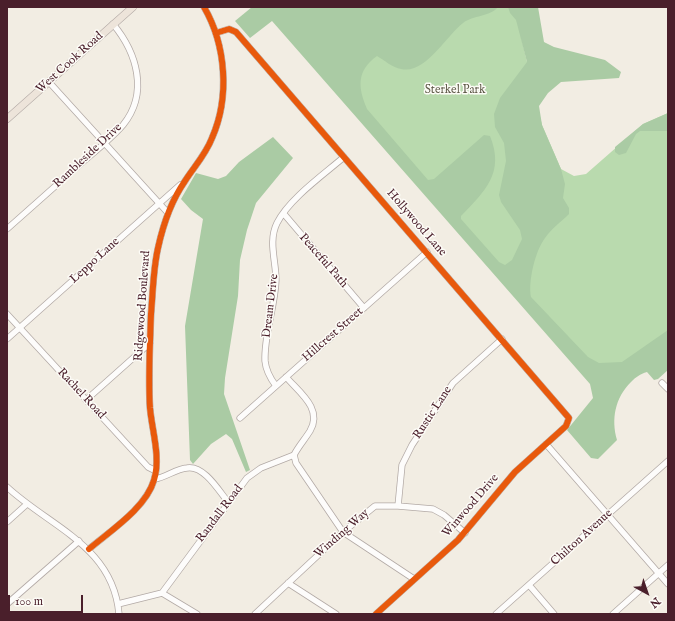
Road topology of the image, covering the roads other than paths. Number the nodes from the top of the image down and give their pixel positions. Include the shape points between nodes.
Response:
1 (133, 7) edge
2 (204, 7) edge
3 (113, 24) junction
4 (216, 33) junction
5 (49, 82) junction
6 (7, 119) edge
7 (104, 144) junction
8 (344, 157) junction
9 (184, 182) junction
10 (159, 204) junction
11 (168, 213) junction
12 (284, 214) junction
13 (7, 229) edge
14 (427, 252) junction
15 (364, 308) junction
16 (7, 314) edge
17 (20, 328) junction
18 (7, 339) edge
19 (502, 339) junction
20 (150, 343) junction
21 (286, 377) junction
22 (662, 383) dead end
23 (276, 386) junction
24 (668, 390) edge
25 (86, 400) junction
26 (240, 418) dead end
27 (546, 444) junction
28 (294, 455) junction
29 (668, 461) edge
30 (156, 471) junction
31 (155, 479) junction
32 (7, 487) edge
33 (228, 502) junction
34 (27, 504) junction
35 (398, 506) junction
36 (608, 514) junction
37 (7, 522) edge
38 (343, 532) junction
39 (465, 533) junction
40 (79, 540) junction
41 (89, 549) junction
42 (668, 565) edge
43 (659, 573) junction
44 (414, 579) junction
45 (288, 583) junction
46 (668, 584) edge
47 (529, 585) junction
48 (162, 593) junction
49 (7, 604) edge
50 (118, 604) junction
51 (119, 614) edge
52 (198, 614) edge
53 (255, 614) edge
54 (336, 614) edge
55 (376, 614) edge
56 (496, 614) edge
57 (554, 614) edge
58 (613, 614) edge

1 - 3 main road, West Cook Road
2 - 4 street, Ridgewood Boulevard
3 - 5 main road, West Cook Road
3 - 7 street, Rambleside Drive via 132,53 138,81 131,113
4 - 8 street, Hollywood Lane via 229,28 236,32
4 - 9 street, Ridgewood Boulevard via 223,78 218,120 208,146
5 - 6 main road, West Cook Road
5 - 7 street
7 - 10 street
7 - 13 street, Rambleside Drive
8 - 12 street, Dream Drive via 294,201
8 - 14 street, Hollywood Lane
9 - 10 street, Leppo Lane
9 - 11 street, Ridgewood Boulevard
10 - 11 street
10 - 17 street, Leppo Lane
11 - 20 street, Ridgewood Boulevard via 156,259
12 - 15 street, Peaceful Path
12 - 23 street, Dream Drive via 275,228 272,240 276,286 265,356 268,374
14 - 15 street, Hillcrest Street
14 - 19 street, Hollywood Lane
15 - 21 street, Hillcrest Street
16 - 17 street, Rachel Road
17 - 18 street, Leppo Lane
17 - 25 street, Rachel Road
19 - 27 street, Hollywood Lane via 569,418 566,426
19 - 35 street, Rustic Lane via 453,383 420,433 402,465
20 - 25 street
20 - 30 street, Ridgewood Boulevard via 150,408
21 - 23 street, Hillcrest Street
21 - 28 street via 313,408 315,417
22 - 24 street
23 - 26 street, Hillcrest Street
25 - 30 street, Rachel Road via 148,467
27 - 36 street
27 - 39 street, Winwood Drive via 507,480
28 - 33 street, Randall Road via 256,470
28 - 38 street via 296,463
29 - 36 street, Chilton Avenue
30 - 31 street, Ridgewood Boulevard
31 - 33 street via 187,468 196,468
31 - 41 street, Ridgewood Boulevard via 142,502
32 - 34 street
33 - 48 street, Randall Road
34 - 37 street
34 - 40 street
35 - 38 street, Winding Way via 375,506
35 - 39 street, Winding Way via 438,511
36 - 43 street
36 - 47 street, Chilton Avenue
38 - 44 street
38 - 45 street, Winding Way
39 - 44 street, Winwood Drive
40 - 41 street
40 - 49 street
41 - 50 street via 109,578
42 - 43 street
43 - 46 street
43 - 58 street
44 - 55 street, Winwood Drive
45 - 53 street, Winding Way
45 - 54 street
47 - 56 street, Chilton Avenue
47 - 57 street
48 - 50 street
48 - 52 street
50 - 51 street

